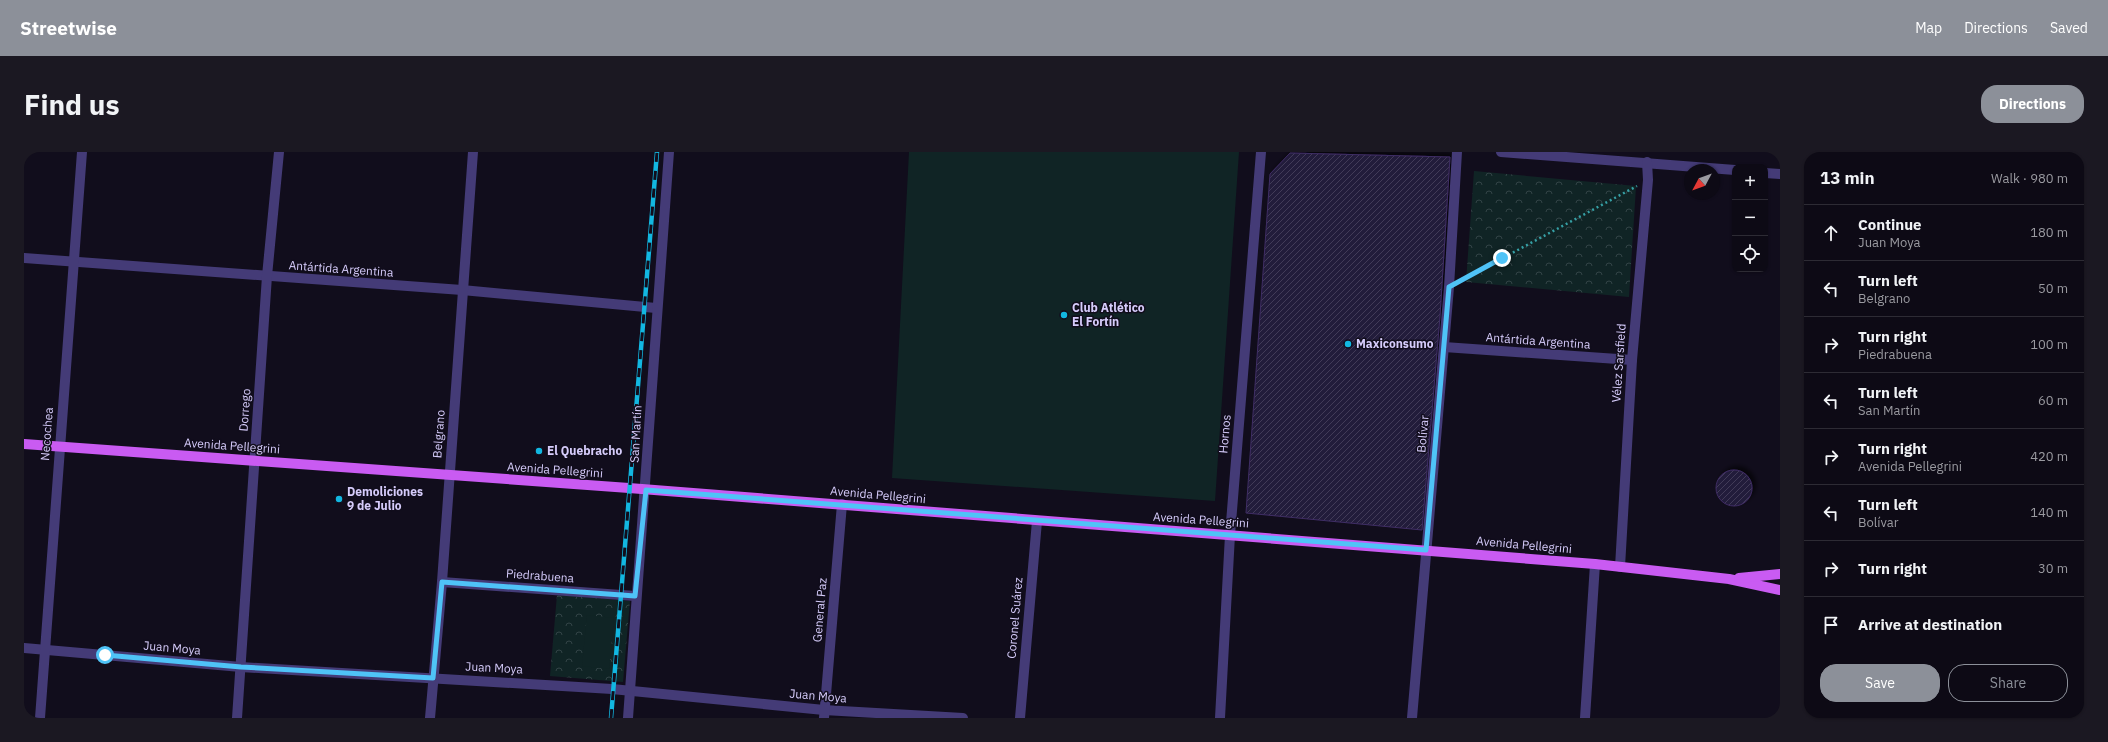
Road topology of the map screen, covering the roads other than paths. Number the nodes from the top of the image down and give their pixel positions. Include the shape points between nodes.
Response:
1 (82, 152) edge
2 (279, 152) edge
3 (473, 152) edge
4 (669, 152) edge
5 (1261, 152) edge
6 (1457, 152) edge
7 (1501, 152) edge
8 (1647, 162) junction
9 (1732, 170) edge
10 (1768, 173) edge
11 (1780, 174) edge
12 (24, 258) edge
13 (73, 262) junction
14 (267, 276) junction
15 (462, 290) junction
16 (656, 308) junction
17 (1444, 347) junction
18 (1632, 360) junction
19 (24, 444) edge
20 (59, 447) junction
21 (255, 461) junction
22 (450, 476) junction
23 (646, 490) junction
24 (842, 504) junction
25 (1037, 521) junction
26 (1230, 535) junction
27 (1426, 550) junction
28 (1595, 564) junction
29 (1620, 567) junction
30 (1780, 574) edge
31 (1729, 579) junction
32 (442, 582) junction
33 (1780, 590) edge
34 (635, 596) junction
35 (24, 648) edge
36 (44, 650) junction
37 (241, 667) junction
38 (433, 678) junction
39 (630, 691) junction
40 (824, 714) edge
41 (40, 718) edge
42 (237, 718) edge
43 (430, 718) edge
44 (628, 718) edge
45 (963, 718) edge
46 (1020, 718) edge
47 (1220, 718) edge
48 (1412, 718) edge
49 (1585, 718) edge

1 - 13 street, Necochea
2 - 14 street, Dorrego
3 - 15 street, Belgrano
4 - 16 street, San Martín
5 - 26 street, Hornos
6 - 17 street, Bolívar
7 - 8 street
8 - 9 street
8 - 18 street, Vélez Sarsfield via 1648,180
10 - 11 street
12 - 13 street, Antártida Argentina
13 - 14 street, Antártida Argentina
13 - 20 street, Necochea
14 - 15 street, Antártida Argentina
14 - 21 street, Dorrego
15 - 16 street, Antártida Argentina
15 - 22 street, Belgrano
16 - 23 street, San Martín
17 - 18 street, Antártida Argentina
17 - 27 street, Bolívar
18 - 29 street, Vélez Sarsfield
19 - 20 main road, Avenida Pellegrini
20 - 21 main road, Avenida Pellegrini
20 - 36 street, Necochea
21 - 22 main road, Avenida Pellegrini
21 - 37 street, Dorrego
22 - 23 main road, Avenida Pellegrini
22 - 32 street, Belgrano
23 - 24 main road, Avenida Pellegrini
23 - 34 street, San Martín
24 - 25 main road, Avenida Pellegrini
24 - 40 street, General Paz
25 - 26 main road, Avenida Pellegrini
25 - 46 street, Coronel Suárez
26 - 27 main road, Avenida Pellegrini
26 - 47 street, Hornos
27 - 28 main road, Avenida Pellegrini
27 - 48 street, Bolívar
28 - 29 main road, Avenida Pellegrini
28 - 49 street
29 - 31 main road, Avenida Pellegrini
30 - 31 main road, Avenida Pellegrini
31 - 33 main road, Avenida Pellegrini
32 - 34 street, Piedrabuena
32 - 38 street, Belgrano
34 - 39 street, San Martín
35 - 36 street, Juan Moya
36 - 37 street, Juan Moya
36 - 41 street, Necochea
37 - 38 street, Juan Moya
37 - 42 street, Dorrego
38 - 39 street, Juan Moya
38 - 43 street, Belgrano
39 - 40 street, Juan Moya
39 - 44 street, San Martín
40 - 45 street, Juan Moya

